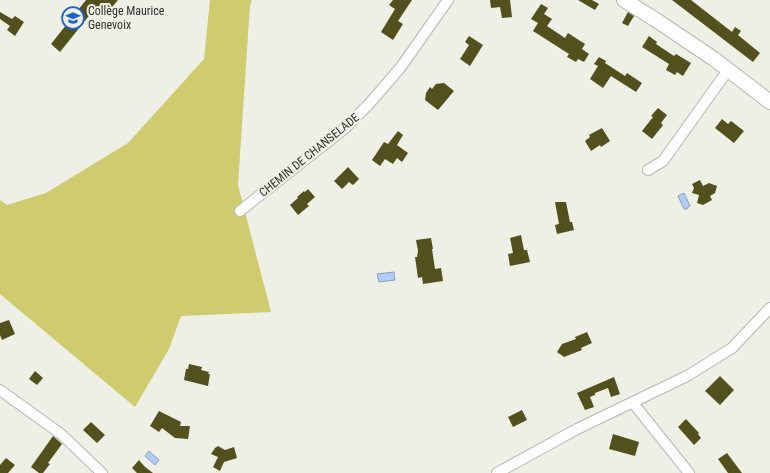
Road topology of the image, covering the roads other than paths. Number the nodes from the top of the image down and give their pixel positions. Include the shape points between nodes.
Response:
1 (448, 0) edge
2 (624, 0) edge
3 (728, 70) junction
4 (770, 102) edge
5 (648, 170) dead end
6 (240, 211) dead end
7 (770, 308) edge
8 (0, 390) edge
9 (633, 403) junction
10 (102, 473) edge
11 (497, 473) edge
12 (689, 473) edge

1 - 6 street, CHEMIN DE CHANSELADE via 370,104 344,129
2 - 3 street
3 - 4 street
3 - 5 street via 663,161
7 - 9 street via 732,348 687,376
8 - 10 street via 61,434
9 - 11 street
9 - 12 street

